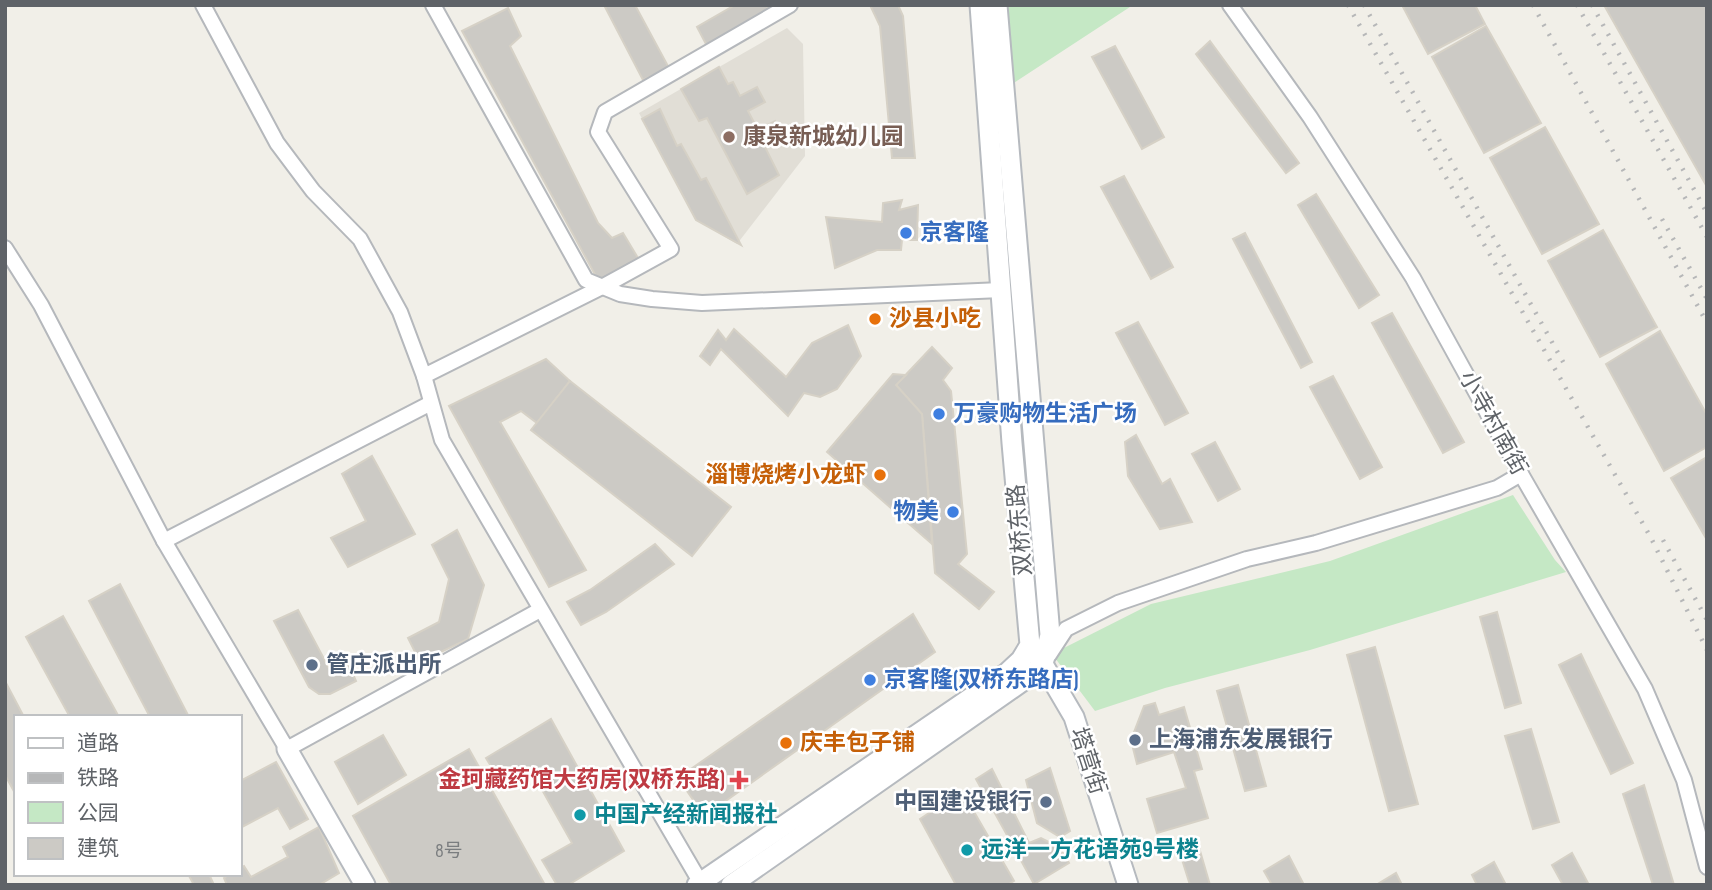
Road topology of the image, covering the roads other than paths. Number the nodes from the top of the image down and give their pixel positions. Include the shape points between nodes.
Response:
1 (203, 5) edge
2 (433, 5) edge
3 (790, 5) edge
4 (980, 5) edge
5 (997, 5) edge
6 (1230, 5) edge
7 (5, 248) edge
8 (603, 287) junction
9 (1001, 290) junction
10 (424, 376) junction
11 (431, 403) junction
12 (1521, 474) junction
13 (164, 541) junction
14 (540, 610) junction
15 (1030, 645) junction
16 (1043, 664) junction
17 (287, 749) junction
18 (1707, 867) edge
19 (700, 884) edge
20 (365, 885) edge
21 (731, 885) edge
22 (1128, 885) edge

1 - 10 street via 277,143 313,191 360,239 400,312
2 - 8 street via 586,280
3 - 8 street via 605,112 598,132 671,249
4 - 9 street, 双桥东路
5 - 16 street, 双桥东路 via 1050,635
6 - 12 street, 小寺村南街 via 1310,117 1413,278
7 - 13 street via 41,304
8 - 9 street via 620,294 702,303
8 - 10 street
9 - 15 street, 双桥东路
10 - 11 street
11 - 13 street
11 - 14 street via 442,440
12 - 16 street via 1497,488 1247,559 1118,603 1066,629
12 - 18 street, 小寺村南街 via 1645,689 1684,780
13 - 17 street
14 - 17 street
14 - 19 street
15 - 16 street, 塔营街
15 - 19 street via 1007,673
16 - 21 street
16 - 22 street, 塔营街 via 1074,717
17 - 20 street

